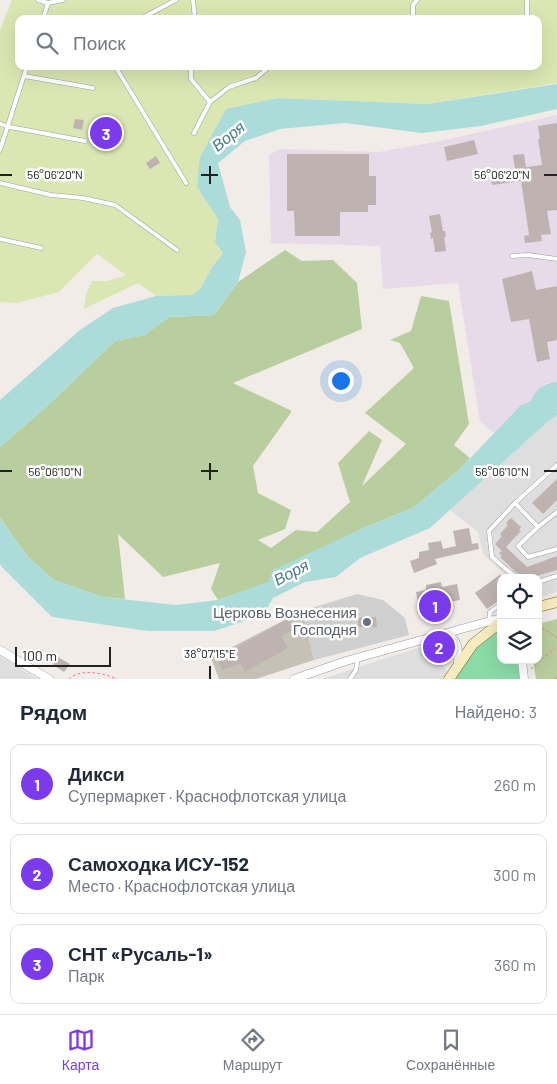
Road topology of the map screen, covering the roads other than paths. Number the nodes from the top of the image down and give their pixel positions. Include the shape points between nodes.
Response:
1 (38, 0) edge
2 (63, 0) edge
3 (176, 0) edge
4 (193, 0) edge
5 (417, 0) edge
6 (527, 0) edge
7 (48, 3) junction
8 (44, 15) edge
9 (148, 15) edge
10 (195, 15) edge
11 (413, 15) edge
12 (527, 15) edge
13 (26, 70) edge
14 (117, 70) edge
15 (191, 70) edge
16 (265, 70) edge
17 (24, 76) junction
18 (94, 88) dead end
19 (210, 102) junction
20 (0, 124) edge
21 (194, 133) dead end
22 (85, 142) dead end
23 (0, 150) edge
24 (186, 182) dead end
25 (0, 183) edge
26 (0, 239) edge
27 (41, 248) dead end
28 (177, 250) dead end
29 (512, 256) dead end
30 (557, 259) edge
31 (557, 465) edge
32 (515, 503) junction
33 (557, 512) edge
34 (538, 527) junction
35 (557, 549) edge
36 (512, 574) edge
37 (557, 576) edge
38 (542, 581) edge
39 (557, 602) edge
40 (542, 606) edge
41 (497, 607) edge
42 (498, 619) edge
43 (489, 622) junction
44 (497, 625) edge
45 (442, 635) junction
46 (0, 650) edge
47 (358, 658) junction
48 (522, 664) edge
49 (458, 665) junction
50 (523, 678) edge
51 (50, 679) edge
52 (294, 679) edge
53 (350, 679) edge
54 (449, 679) edge

1 - 7 lane
2 - 7 lane
3 - 9 lane
4 - 10 lane
5 - 11 lane via 413,5
6 - 12 lane
7 - 8 lane
13 - 17 lane
14 - 24 lane
15 - 19 lane via 191,79
16 - 19 lane via 256,78 229,87
17 - 18 lane
17 - 23 lane
19 - 21 lane
20 - 22 lane
25 - 28 lane via 115,205
26 - 27 lane
29 - 30 lane
31 - 32 lane
32 - 34 lane
32 - 36 lane via 489,530 492,557
33 - 34 lane
34 - 35 lane via 518,546 528,557
37 - 38 lane
39 - 40 main road
41 - 43 lane via 490,612
42 - 43 street
43 - 45 street
44 - 49 main road via 473,644
45 - 47 street
45 - 49 street via 455,639 458,644
46 - 51 street
47 - 52 street
47 - 53 lane
48 - 50 street
49 - 54 main road

